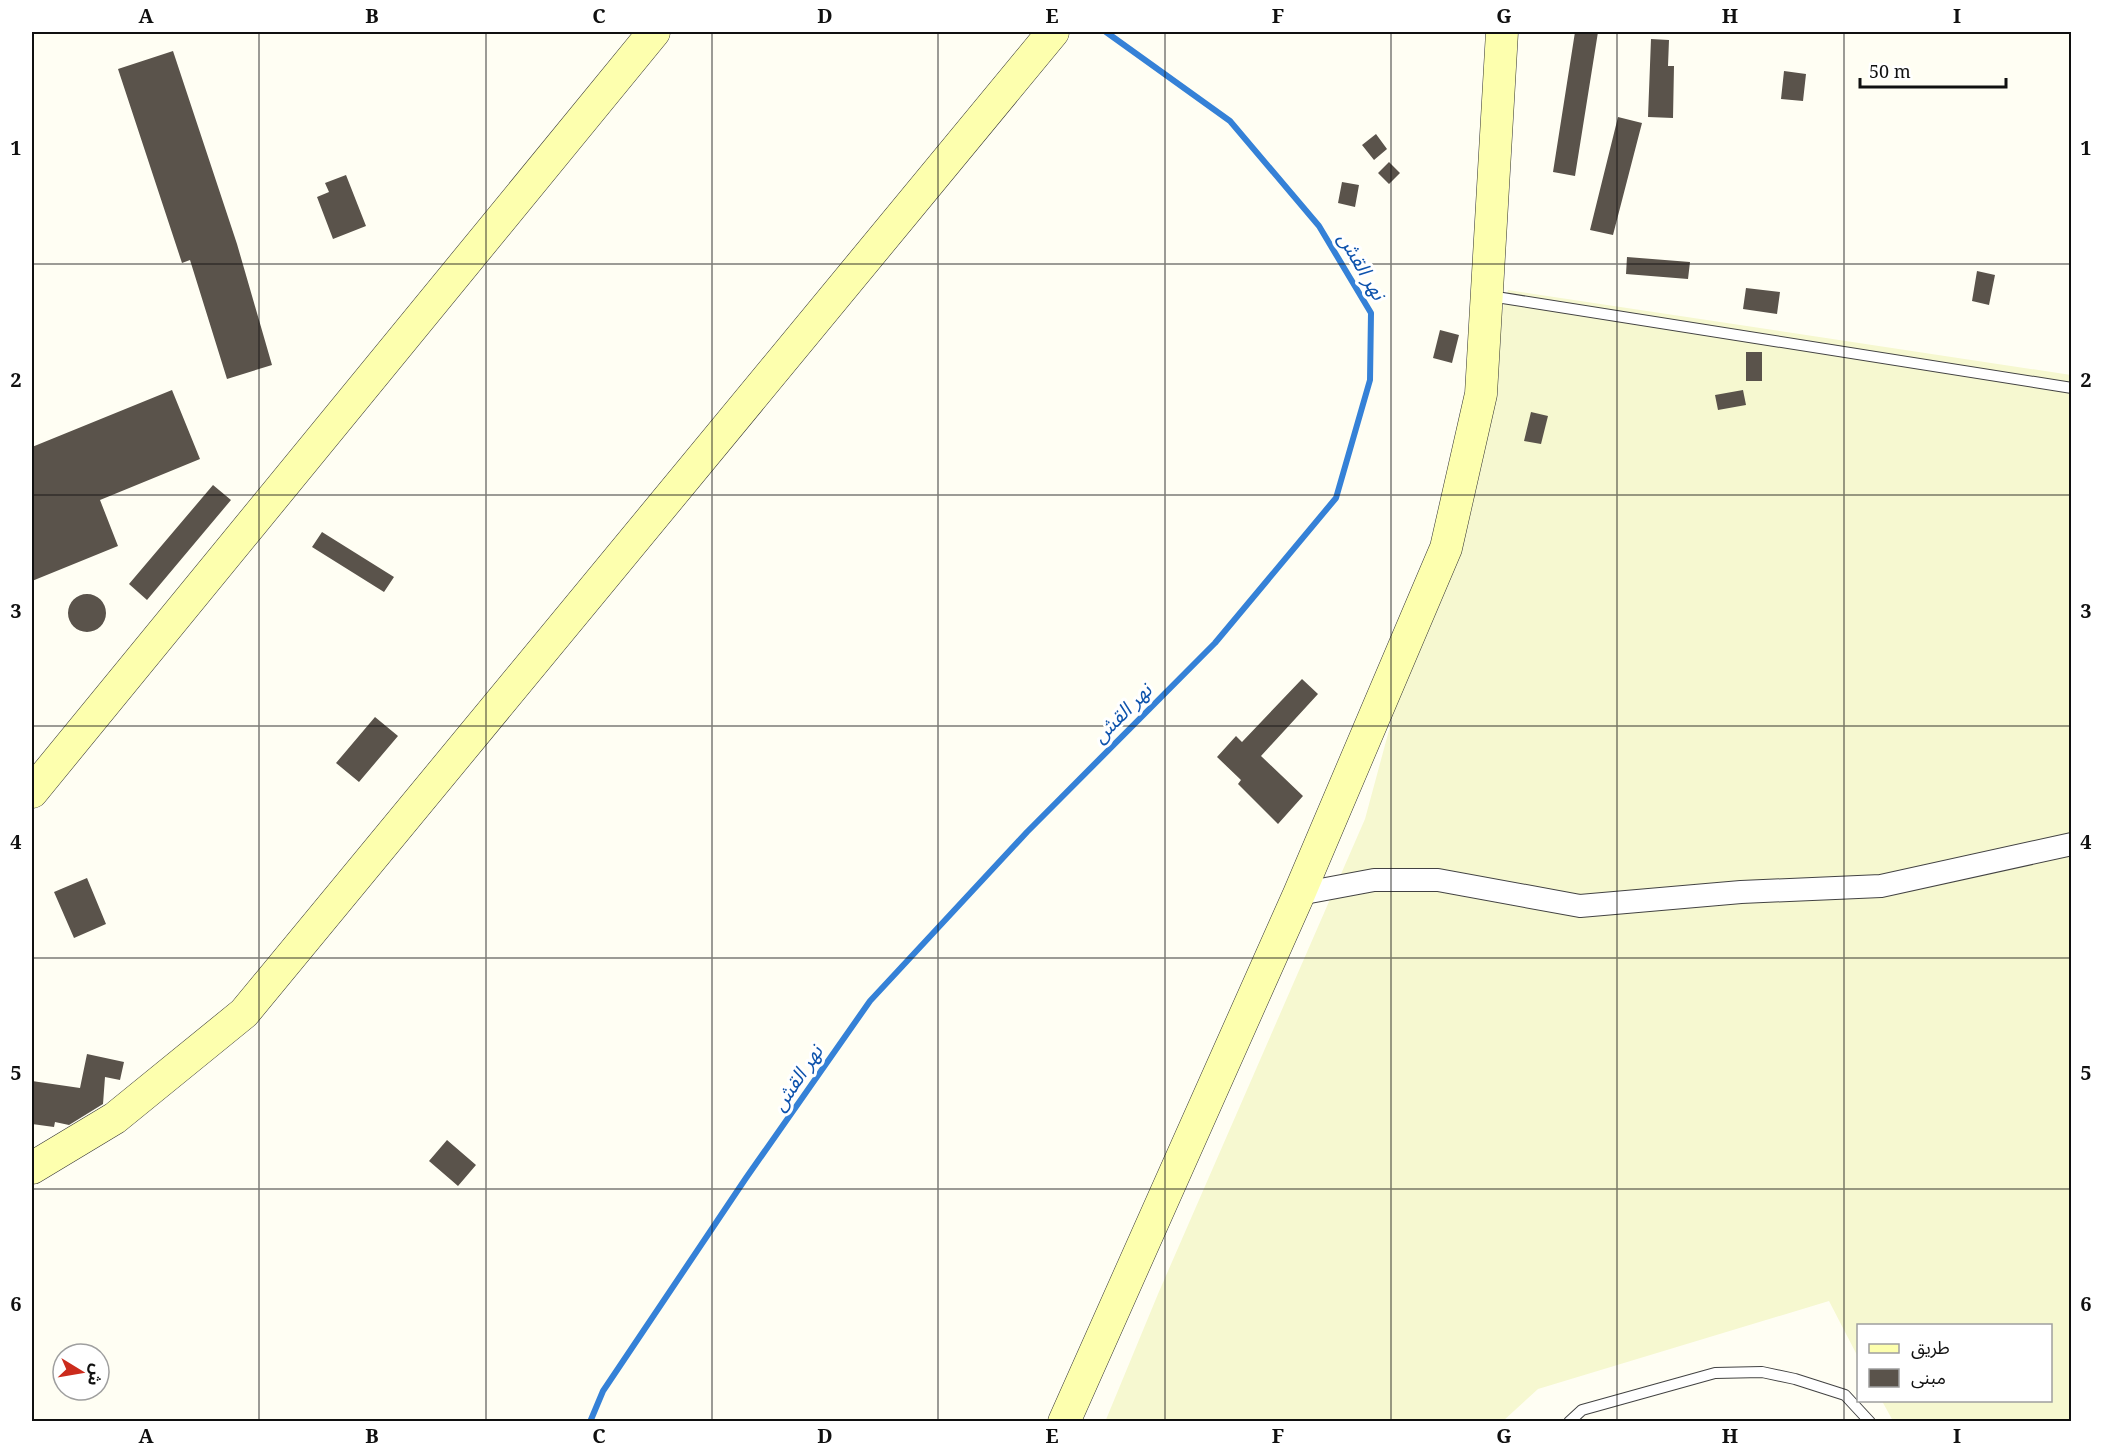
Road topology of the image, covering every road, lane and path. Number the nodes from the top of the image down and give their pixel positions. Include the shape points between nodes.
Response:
1 (654, 32) edge
2 (1053, 32) edge
3 (1502, 32) edge
4 (1487, 296) junction
5 (2072, 388) edge
6 (32, 792) edge
7 (2072, 844) edge
8 (1299, 894) junction
9 (32, 1168) edge
10 (1064, 1422) edge
11 (1569, 1422) edge
12 (1870, 1422) edge

1 - 6 street
2 - 9 street via 244,1013 115,1118
3 - 4 street
4 - 5 lane
4 - 8 street via 1481,394 1446,548
7 - 8 street via 1881,886 1740,892 1580,906 1438,880 1374,880
8 - 10 street
11 - 12 lane via 1582,1410 1715,1373 1762,1372 1795,1378 1845,1395

